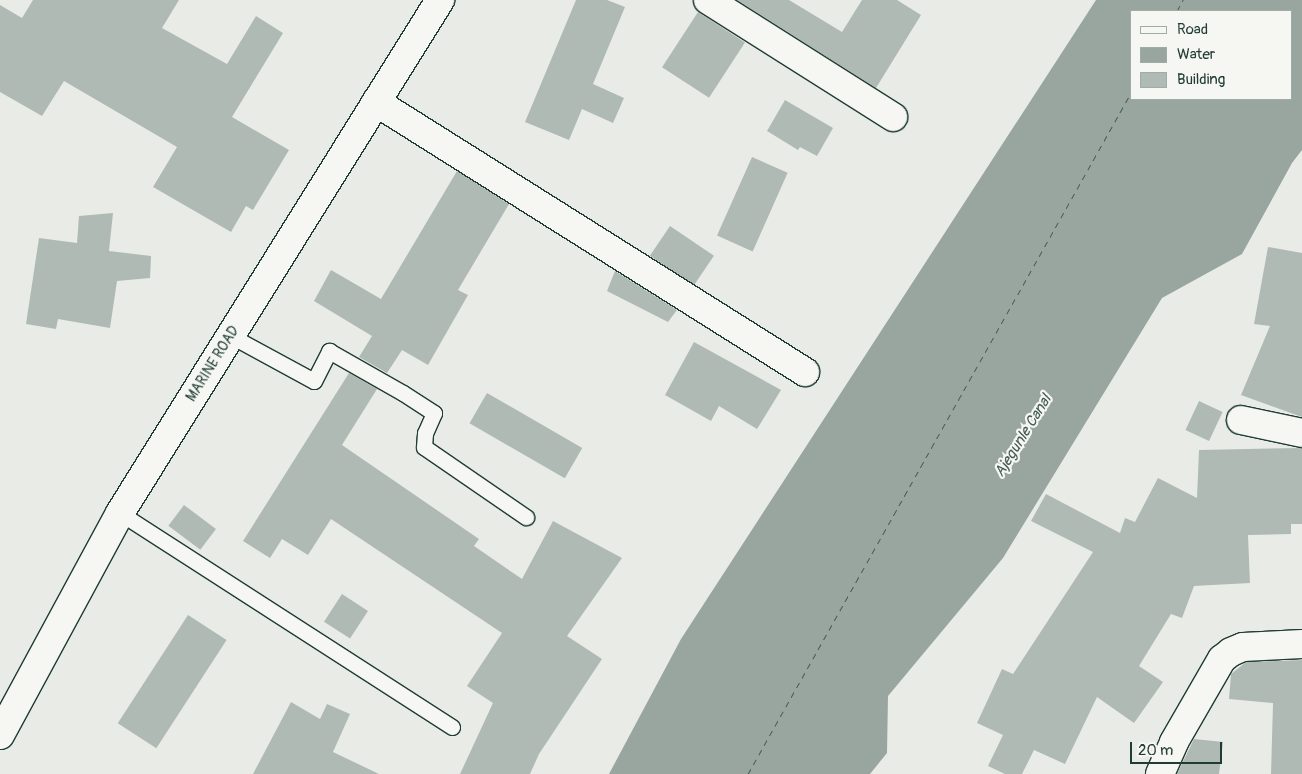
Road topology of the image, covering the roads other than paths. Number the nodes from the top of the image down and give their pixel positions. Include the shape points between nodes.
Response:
1 (440, 0) edge
2 (708, 0) edge
3 (376, 102) junction
4 (893, 117) dead end
5 (231, 336) junction
6 (805, 372) dead end
7 (1241, 420) dead end
8 (1302, 433) edge
9 (120, 513) junction
10 (526, 517) dead end
11 (1302, 644) edge
12 (452, 727) dead end
13 (0, 735) edge
14 (1160, 774) edge

1 - 3 street, MARINE ROAD
2 - 4 street
3 - 5 street, MARINE ROAD
3 - 6 street
5 - 9 street, MARINE ROAD
5 - 10 lane via 314,381 329,351 402,393 434,413 425,433 424,447
7 - 8 street
9 - 12 lane
9 - 13 street, MARINE ROAD
11 - 14 street via 1243,647 1222,659 1174,742

